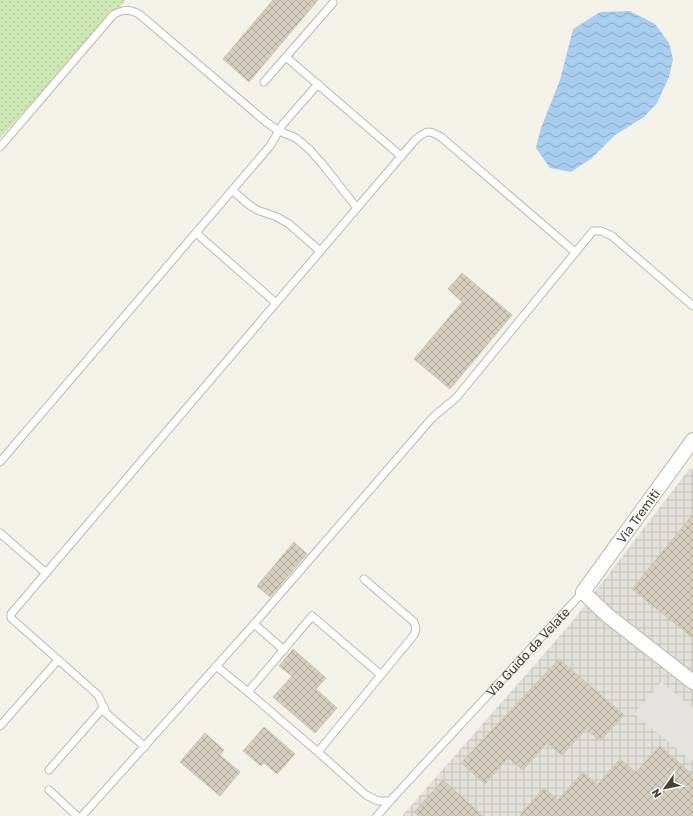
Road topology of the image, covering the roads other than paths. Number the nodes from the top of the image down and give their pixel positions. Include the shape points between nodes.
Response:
1 (333, 3) dead end
2 (286, 57) junction
3 (264, 82) dead end
4 (318, 84) junction
5 (279, 131) junction
6 (0, 147) edge
7 (401, 156) junction
8 (232, 190) junction
9 (357, 208) junction
10 (196, 233) junction
11 (320, 251) junction
12 (575, 252) junction
13 (276, 303) junction
14 (693, 306) edge
15 (691, 449) edge
16 (0, 462) edge
17 (0, 533) edge
18 (46, 573) junction
19 (364, 579) dead end
20 (583, 592) junction
21 (254, 624) junction
22 (284, 650) junction
23 (58, 660) junction
24 (216, 666) junction
25 (381, 675) junction
26 (693, 682) edge
27 (248, 692) junction
28 (104, 707) junction
29 (0, 726) edge
30 (144, 746) junction
31 (318, 752) junction
32 (49, 770) dead end
33 (49, 790) dead end
34 (390, 801) junction
35 (77, 816) edge
36 (82, 816) edge
37 (377, 816) edge

1 - 2 lane
2 - 3 lane
2 - 4 lane
4 - 5 lane
4 - 7 lane
5 - 6 lane via 139,14 121,10 113,15
5 - 8 lane via 270,146
5 - 9 lane via 296,138 310,150
7 - 9 lane
7 - 12 lane via 423,133 431,132 441,137
8 - 10 lane
8 - 11 lane via 257,210 289,224
9 - 11 lane
10 - 13 lane
10 - 16 lane
11 - 13 lane
12 - 14 lane via 593,231 601,231 612,236
12 - 21 lane via 456,398 433,417
13 - 18 lane
15 - 20 street, Via Tremiti
17 - 18 lane
18 - 23 lane via 10,618
19 - 25 lane via 414,622 416,629 414,635
20 - 26 street via 607,615
20 - 34 lane, Via Guido da Velate
21 - 22 lane
21 - 24 lane
22 - 25 lane via 312,616
22 - 27 lane
23 - 28 lane via 98,695
23 - 29 lane
24 - 27 lane
24 - 30 lane
25 - 31 lane
27 - 31 lane
28 - 30 lane via 106,713
28 - 32 lane
30 - 36 lane
31 - 34 lane via 366,795 378,801
33 - 35 lane
34 - 37 lane, Via Guido da Velate

